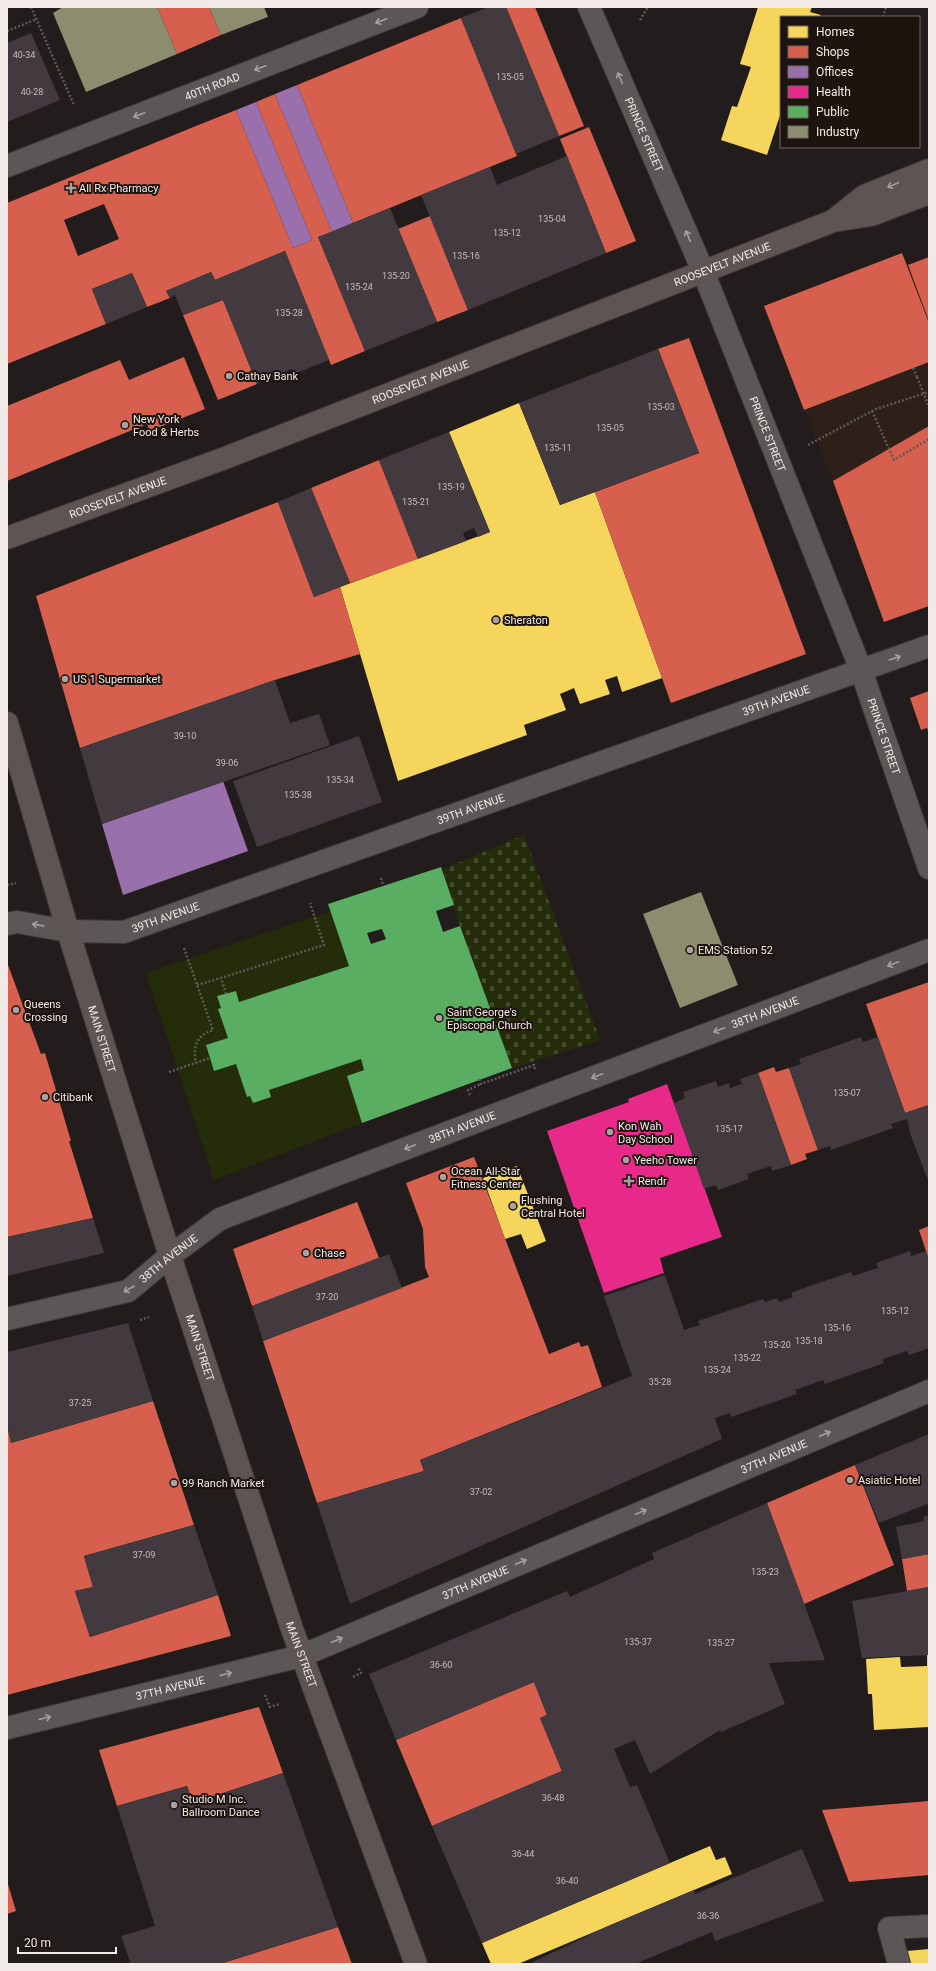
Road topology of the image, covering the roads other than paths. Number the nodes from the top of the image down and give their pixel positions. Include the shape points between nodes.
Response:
1 (418, 7) edge
2 (589, 7) edge
3 (7, 166) edge
4 (929, 170) edge
5 (929, 192) edge
6 (833, 221) junction
7 (703, 272) junction
8 (7, 538) edge
9 (929, 646) edge
10 (861, 670) junction
11 (7, 723) edge
12 (929, 868) edge
13 (7, 924) edge
14 (68, 931) junction
15 (929, 950) edge
16 (170, 1256) junction
17 (7, 1319) edge
18 (929, 1391) edge
19 (301, 1656) junction
20 (7, 1728) edge
21 (929, 1926) edge
22 (416, 1964) edge
23 (899, 1964) edge

1 -> 3 street, 40TH ROAD
7 -> 2 street, PRINCE STREET
4 -> 6 main road, ROOSEVELT AVENUE via 864,196
5 - 6 main road, ROOSEVELT AVENUE via 871,215
6 - 7 main road, ROOSEVELT AVENUE
7 - 8 main road, ROOSEVELT AVENUE via 225,458
7 - 10 street, PRINCE STREET
10 -> 9 street, 39TH AVENUE
10 - 12 street, PRINCE STREET
10 - 14 street, 39TH AVENUE via 124,932
11 - 14 main road, MAIN STREET
14 -> 13 street, 39TH AVENUE via 17,922
14 - 16 main road, MAIN STREET
15 -> 16 street, 38TH AVENUE via 220,1219
16 -> 17 street, 38TH AVENUE via 128,1291
16 - 19 main road, MAIN STREET
19 -> 18 street, 37TH AVENUE
20 -> 19 street, 37TH AVENUE
19 - 22 main road, MAIN STREET
21 - 23 street via 889,1928

